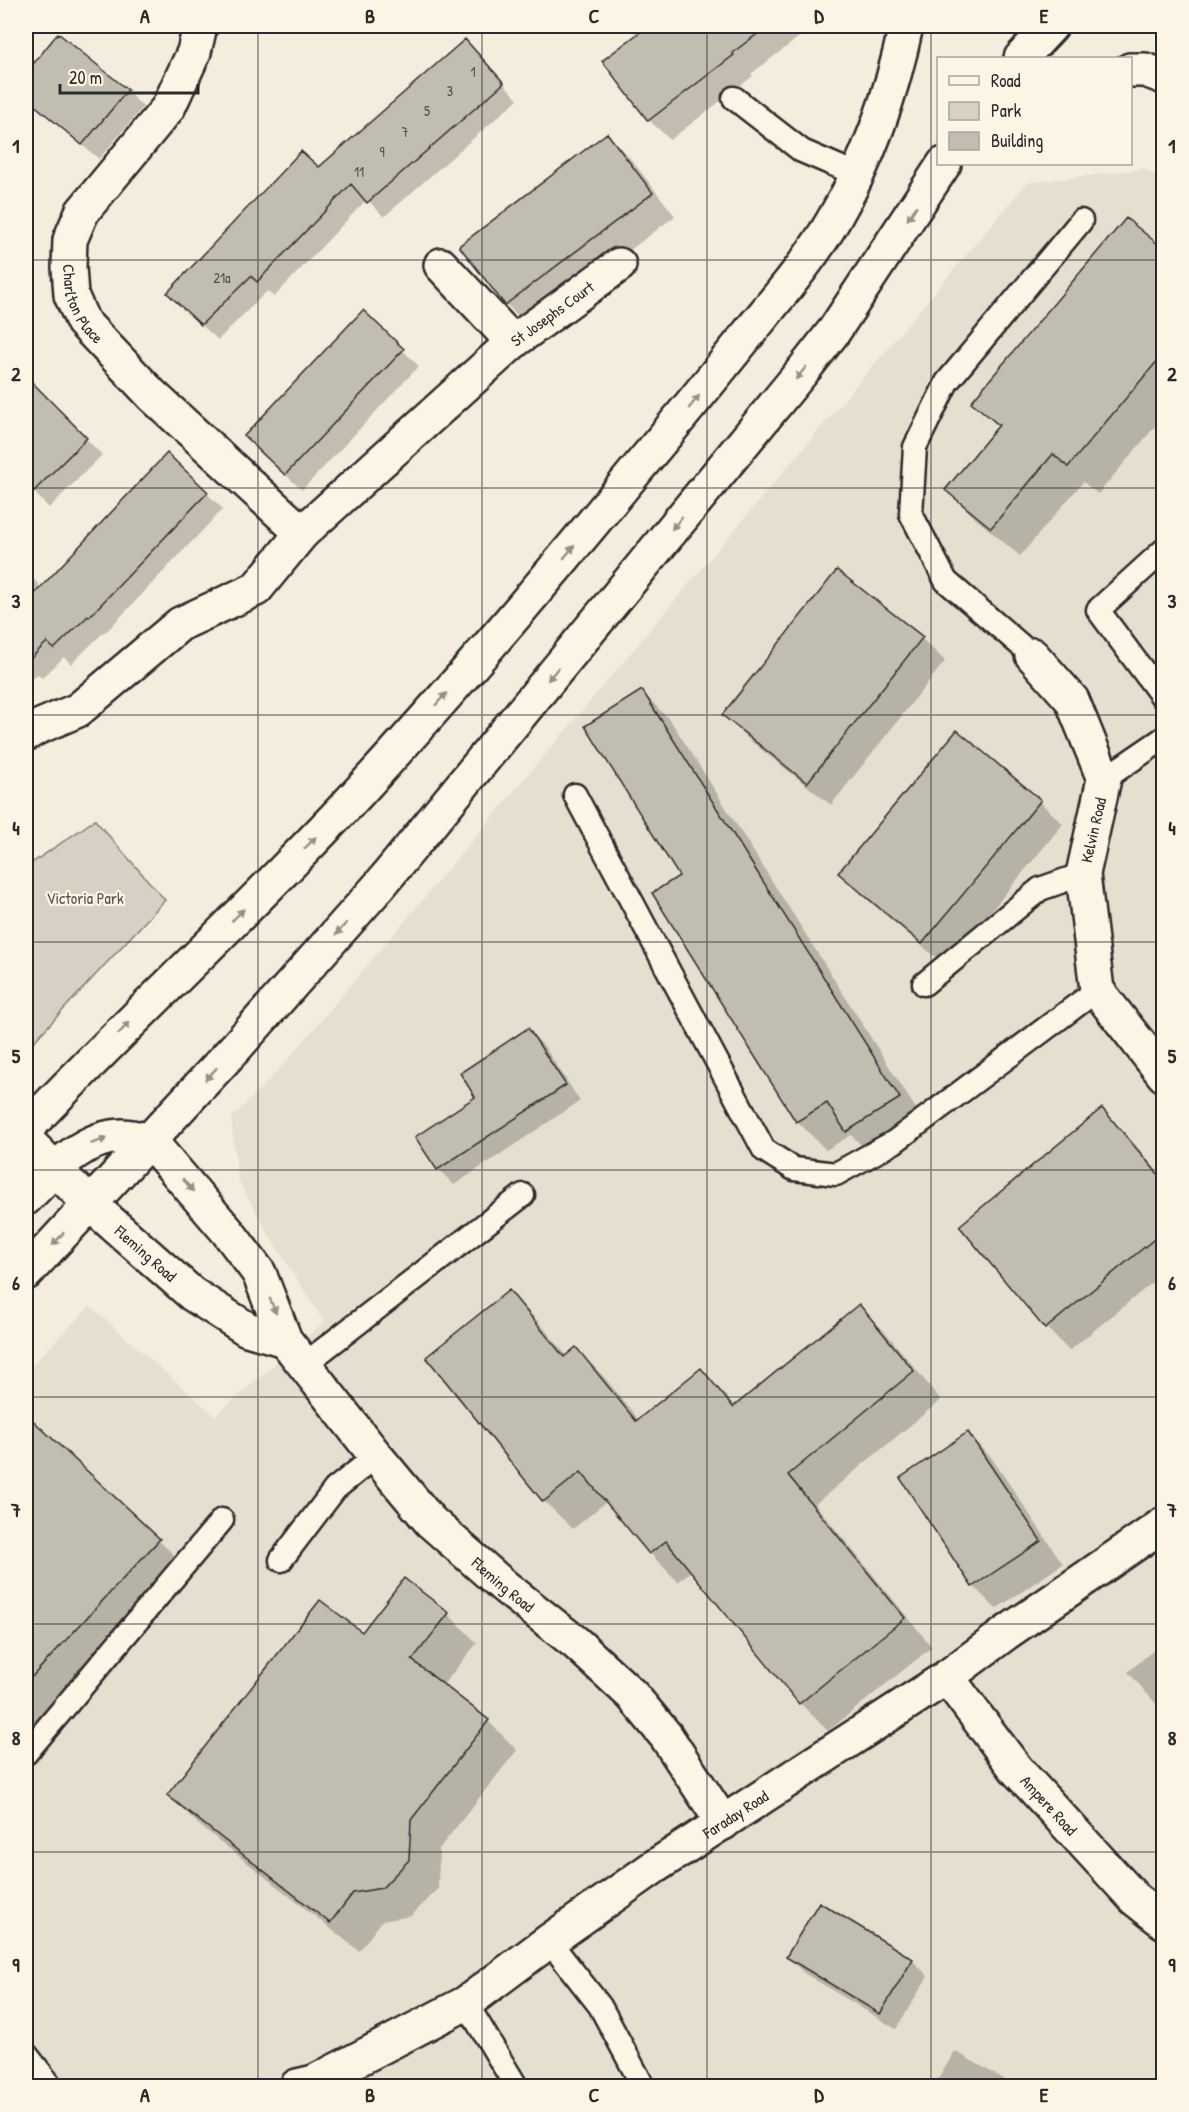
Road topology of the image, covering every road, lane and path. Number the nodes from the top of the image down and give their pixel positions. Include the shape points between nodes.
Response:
1 (200, 26) edge
2 (906, 26) edge
3 (1052, 26) edge
4 (1022, 57) edge
5 (1132, 70) edge
6 (1164, 77) edge
7 (734, 98) dead end
8 (943, 165) edge
9 (858, 175) junction
10 (1081, 220) dead end
11 (620, 265) dead end
12 (441, 266) dead end
13 (513, 342) junction
14 (302, 532) junction
15 (1164, 550) edge
16 (1032, 655) joint
17 (1164, 699) edge
18 (26, 734) edge
19 (1164, 738) edge
20 (1104, 779) junction
21 (575, 795) dead end
22 (1083, 874) junction
23 (924, 984) dead end
24 (1097, 990) junction
25 (1164, 1075) edge
26 (26, 1130) edge
27 (26, 1140) edge
28 (150, 1141) junction
29 (55, 1169) junction
30 (523, 1196) dead end
31 (26, 1198) edge
32 (90, 1204) junction
33 (26, 1273) edge
34 (295, 1352) junction
35 (376, 1456) junction
36 (222, 1520) dead end
37 (1164, 1524) edge
38 (281, 1560) dead end
39 (947, 1677) junction
40 (26, 1753) edge
41 (723, 1823) junction
42 (1164, 1922) edge
43 (549, 1941) junction
44 (466, 2003) junction
45 (26, 2054) edge
46 (51, 2086) edge
47 (297, 2086) edge
48 (516, 2086) edge
49 (643, 2086) edge

1 - 14 main road, Charlton Place via 194,52 168,108 82,212 70,240 71,295 83,322 152,396
2 - 9 main road via 898,67
3 - 4 main road
5 - 6 main road
7 - 9 lane via 802,151
8 -> 28 main road via 805,369 380,885
26 -> 9 main road via 357,794 508,624 808,260
10 - 16 lane via 947,382 915,447 911,514 946,581
11 - 13 main road, St Josephs Court
12 - 13 main road, St Josephs Court
13 - 14 main road
14 - 18 main road via 256,590 180,624 78,710
15 - 17 lane via 1098,610
16 - 20 main road, Kelvin Road via 1072,700
19 - 20 lane
20 - 22 main road, Kelvin Road
21 - 24 lane via 764,1150 794,1169 836,1174 894,1142
22 - 23 lane via 1040,889
22 - 24 main road, Kelvin Road
24 - 25 main road
27 - 29 main road, Fleming Road
29 -> 28 main road via 78,1149 100,1139 123,1136
28 - 32 main road
28 -> 34 main road, Fleming Road via 259,1273
29 - 31 main road
29 - 32 main road, Fleming Road
30 - 34 lane
32 -> 33 main road
32 - 34 main road, Fleming Road via 192,1294 247,1329
34 - 35 main road, Fleming Road
35 - 38 lane via 335,1489
35 - 41 main road, Fleming Road via 430,1521 632,1695 666,1736
36 - 40 lane
37 - 39 main road, Faraday Road
39 - 41 main road, Faraday Road
39 - 42 main road, Ampere Road via 1016,1769 1135,1899
41 - 43 main road, Faraday Road
43 - 44 main road, Faraday Road
43 - 49 lane via 600,2006
44 - 47 main road, Faraday Road via 314,2082
44 - 48 lane
45 - 46 lane

